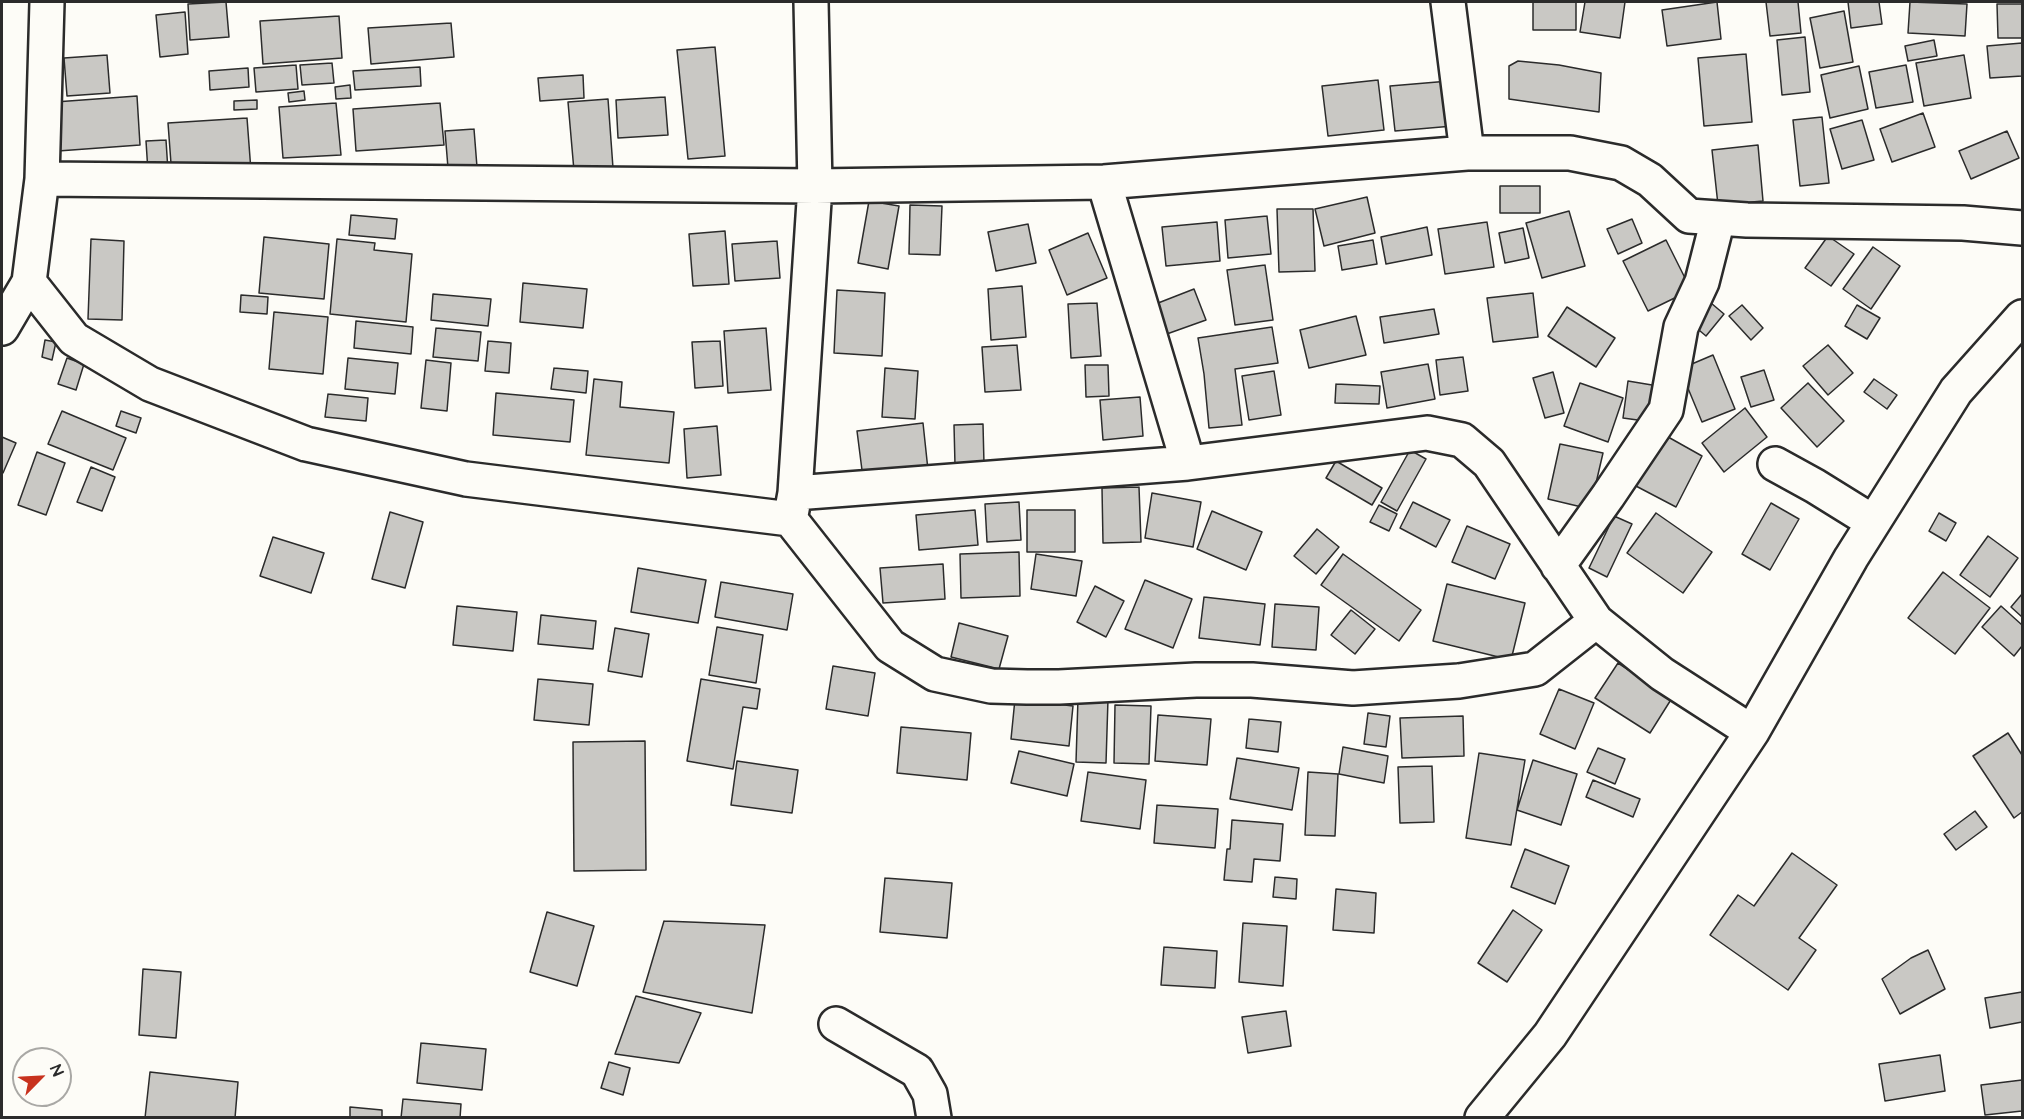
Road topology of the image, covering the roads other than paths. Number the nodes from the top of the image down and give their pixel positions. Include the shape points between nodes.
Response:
1 (47, 2) edge
2 (811, 2) edge
3 (1448, 2) edge
4 (1467, 153) junction
5 (42, 179) junction
6 (1104, 182) junction
7 (815, 186) junction
8 (1718, 219) junction
9 (2022, 228) edge
10 (29, 282) junction
11 (2022, 317) edge
12 (2, 328) edge
13 (1188, 463) junction
14 (1775, 464) dead end
15 (792, 506) junction
16 (1873, 522) junction
17 (1558, 566) junction
18 (1596, 621) junction
19 (1752, 732) junction
20 (836, 1024) dead end
21 (934, 1118) edge
22 (1482, 1118) edge

1 - 5 street
2 - 7 street
3 - 4 street
4 - 6 street
4 - 8 street via 1570,153 1621,163 1650,180 1689,216
5 - 7 street
5 - 10 street
6 - 7 street
6 - 13 street
7 - 15 street
8 - 9 street via 1963,223
8 - 17 street via 1702,282 1682,327 1666,410
10 - 12 street
10 - 15 street via 74,339 150,384 306,444 466,479
11 - 16 street via 1956,391
13 - 15 street
13 - 17 street via 1427,433 1462,440 1489,464
14 - 16 street
15 - 18 street via 890,646 935,674 991,686 1252,680 1353,688 1459,681 1535,669
16 - 19 street
17 - 18 street
18 - 19 street via 1662,674
19 - 22 street via 1550,1035
20 - 21 street via 917,1071 930,1094

